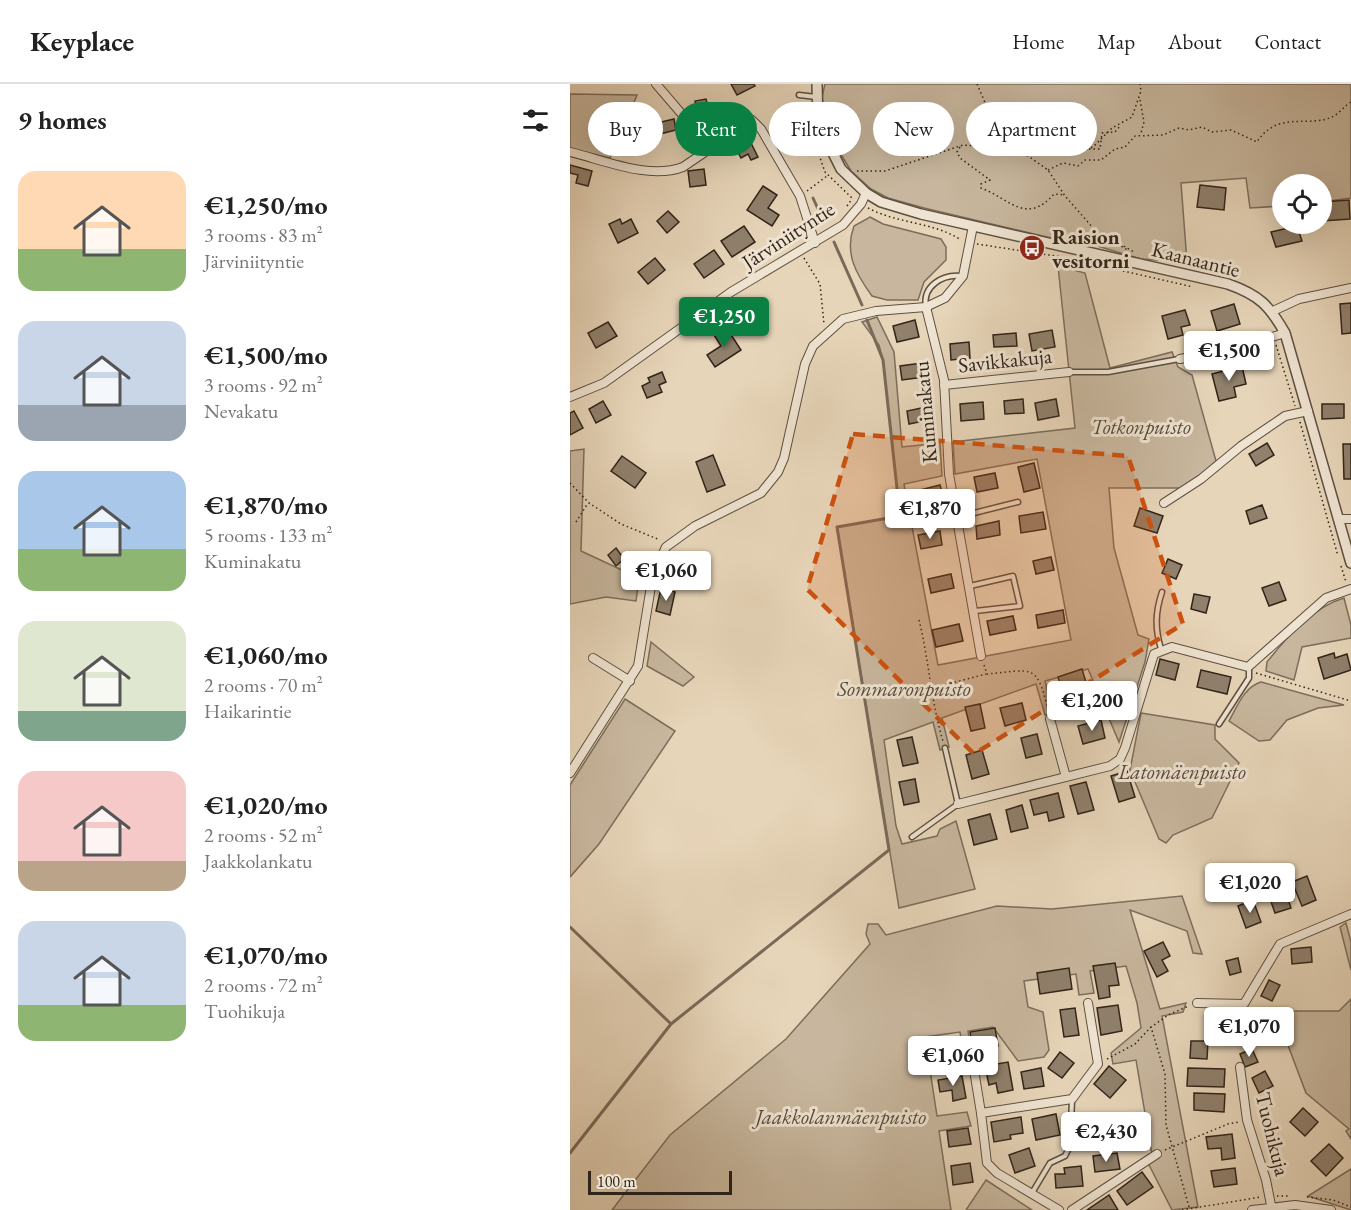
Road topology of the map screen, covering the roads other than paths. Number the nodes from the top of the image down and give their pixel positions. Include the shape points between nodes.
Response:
1 (656, 84) edge
2 (817, 84) edge
3 (799, 95) dead end
4 (816, 97) junction
5 (675, 106) edge
6 (757, 125) edge
7 (570, 152) edge
8 (698, 156) edge
9 (866, 193) junction
10 (973, 226) junction
11 (815, 243) junction
12 (963, 276) junction
13 (1351, 288) edge
14 (926, 307) junction
15 (1273, 311) junction
16 (1285, 333) junction
17 (1180, 359) joint
18 (1069, 372) joint
19 (944, 385) junction
20 (570, 397) edge
21 (1308, 411) junction
22 (1018, 502) dead end
23 (1164, 503) dead end
24 (957, 518) junction
25 (1339, 519) junction
26 (1351, 519) edge
27 (1351, 563) edge
28 (970, 586) junction
29 (1349, 589) edge
30 (1162, 592) dead end
31 (975, 611) junction
32 (1161, 649) junction
33 (981, 656) road end
34 (593, 658) dead end
35 (1248, 667) junction
36 (630, 681) junction
37 (1050, 719) road end
38 (1219, 724) dead end
39 (945, 748) road end
40 (573, 762) edge
41 (570, 773) edge
42 (1066, 777) junction
43 (958, 804) junction
44 (912, 837) dead end
45 (1351, 914) edge
46 (1088, 1003) dead end
47 (1197, 1003) road end
48 (1240, 1067) dead end
49 (974, 1070) dead end
50 (1072, 1099) junction
51 (981, 1113) junction
52 (1157, 1154) road end
53 (1032, 1194) junction
54 (1272, 1209) edge
55 (1059, 1210) edge
56 (1072, 1210) edge
57 (1252, 1210) edge
58 (1331, 1210) edge

1 - 5 street
2 - 4 street, Kaanaantie
3 - 4 lane
4 - 9 street, Kaanaantie via 818,123 841,169
6 - 11 street via 800,195
7 - 8 street via 654,172 670,172
9 - 10 street, Kaanaantie via 900,208
9 - 11 street, Järviniityntie via 843,225
10 - 12 street
10 - 15 street, Kaanaantie via 1244,290
11 - 20 street, Järviniityntie via 731,292 604,383
12 - 14 street via 945,298
12 - 14 lane via 944,277 930,287
13 - 15 street via 1299,299
14 - 19 street, Kuminakatu
14 - 36 street via 876,311 843,319 813,346 778,472 761,493 695,526 666,547 653,574 638,666
15 - 16 street, Kaanaantie
16 - 17 street via 1233,349
16 - 21 street, Kaanaantie
17 - 18 lane via 1108,372
18 - 19 street, Savikkakuja
19 - 24 street, Kuminakatu via 949,474
21 - 23 street via 1285,416
21 - 25 street, Kaanaantie
22 - 24 lane
24 - 28 street, Kuminakatu
25 - 26 street
25 - 27 street, Kaanaantie
28 - 31 street, Kuminakatu
28 - 31 lane via 1013,576 1020,606
29 - 35 street via 1326,598
30 - 32 lane via 1155,630
31 - 33 street, Kuminakatu
32 - 35 street via 1184,649
32 - 42 street via 1152,659 1120,759 1110,766
34 - 36 street
35 - 38 lane via 1249,678
36 - 40 street
37 - 42 street
39 - 43 lane
40 - 41 street
42 - 43 street
43 - 44 lane
45 - 47 street via 1280,944 1244,1004
46 - 50 street via 1098,1064
48 - 54 street, Tuohikuja via 1247,1120
49 - 51 street
50 - 51 street
50 - 53 lane via 1071,1146 1065,1156 1050,1163
51 - 53 street via 987,1163
52 - 56 street
53 - 55 street
54 - 57 street
54 - 58 street via 1295,1205

